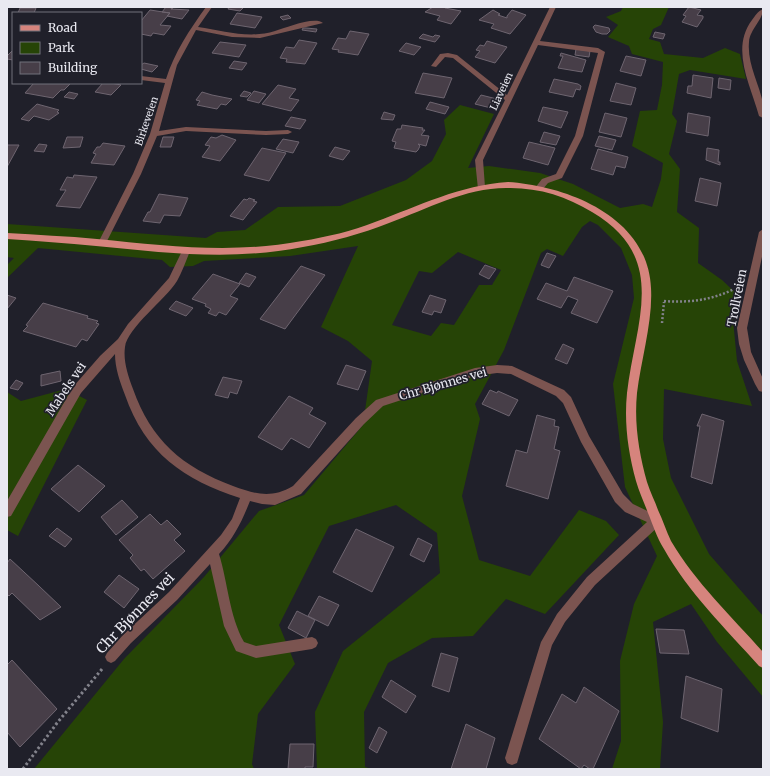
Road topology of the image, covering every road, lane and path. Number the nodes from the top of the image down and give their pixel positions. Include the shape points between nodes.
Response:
1 (209, 7) edge
2 (553, 7) edge
3 (763, 11) edge
4 (320, 23) dead end
5 (194, 28) junction
6 (536, 43) junction
7 (434, 66) dead end
8 (142, 78) edge
9 (170, 82) junction
10 (508, 99) junction
11 (763, 116) edge
12 (288, 132) dead end
13 (154, 134) junction
14 (481, 187) junction
15 (539, 188) junction
16 (763, 232) edge
17 (7, 236) edge
18 (102, 243) junction
19 (186, 251) junction
20 (753, 277) junction
21 (647, 300) junction
22 (664, 301) junction
23 (662, 325) dead end
24 (121, 342) junction
25 (763, 388) edge
26 (247, 495) junction
27 (7, 512) edge
28 (656, 521) junction
29 (213, 553) junction
30 (312, 643) dead end
31 (111, 657) joint
32 (763, 662) edge
33 (512, 758) dead end
34 (23, 769) edge

1 - 5 street, Birkeveien
2 - 6 street, Liaveien
3 - 11 street via 750,26 745,42 746,55
4 - 5 street via 255,37
5 - 9 street, Birkeveien via 174,65
6 - 10 street, Liaveien
6 - 15 street via 602,52 579,136 559,176 550,178
7 - 10 street via 441,55 455,56
8 - 9 street
9 - 13 street, Birkeveien
10 - 14 street, Liaveien via 479,160
12 - 13 street via 186,129
13 - 18 street, Birkeveien
14 - 15 main road via 499,185
14 - 19 main road via 376,225 320,241 240,252
15 - 21 main road via 588,206 623,233 638,251 644,266 648,284
16 - 20 street, Trollveien
17 - 18 main road
18 - 19 main road
19 - 24 street, Mabels vei via 173,280 130,327
20 - 22 path via 716,297 680,303
20 - 25 street, Trollveien via 742,328 743,342 747,359
21 - 22 path
21 - 28 main road via 632,394 631,434 642,484
22 - 23 path
24 - 26 street, Chr Bjønnes vei via 121,369 133,406 150,437 168,457 192,474
24 - 27 street, Mabels vei via 103,358 77,390
26 - 28 street, Chr Bjønnes vei via 270,501 284,498 297,490 360,421 380,403 475,372 497,369 512,370 560,393 567,400 585,439 619,498 629,508
26 - 29 street, Chr Bjønnes vei via 236,522
28 - 32 main road via 667,544 690,577
28 - 33 street via 591,581 561,618 547,642
29 - 30 street via 220,573 230,628 240,647 256,652
29 - 31 street, Chr Bjønnes vei
31 - 34 path, Chr Bjønnes vei via 56,723

